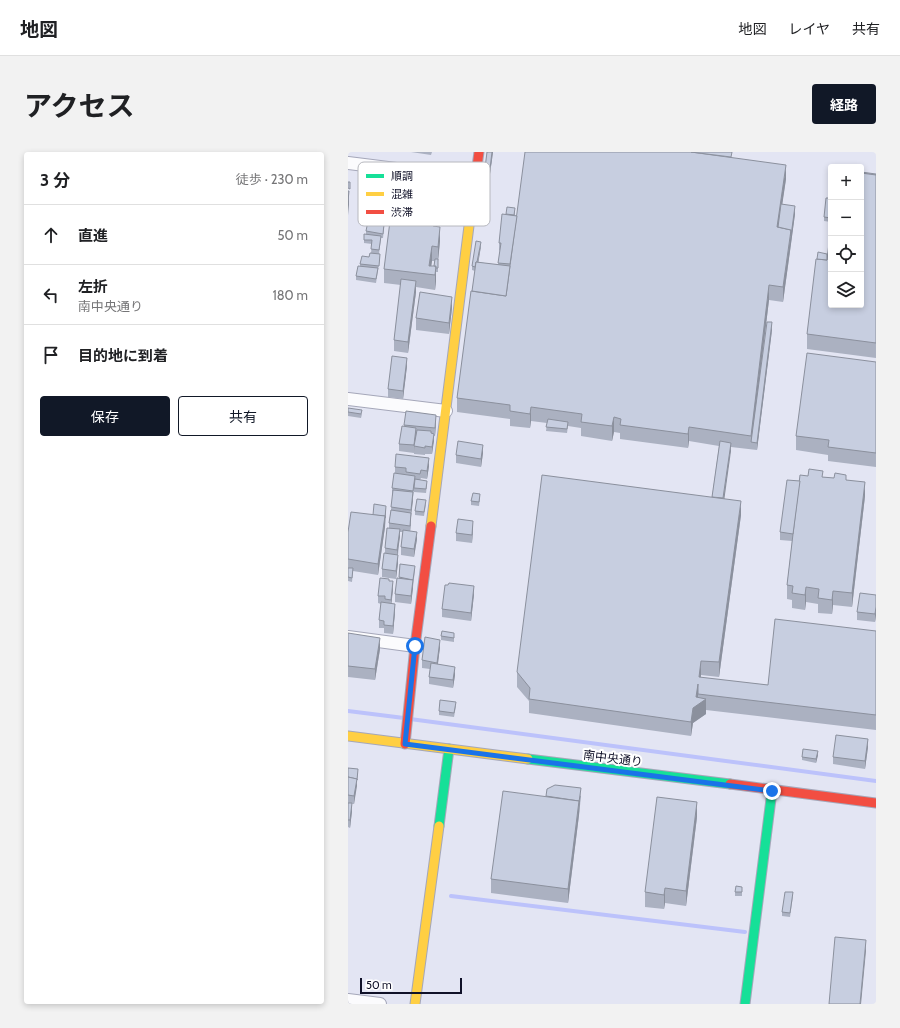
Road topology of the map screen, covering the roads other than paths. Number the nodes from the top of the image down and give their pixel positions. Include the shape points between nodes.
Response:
1 (479, 152) edge
2 (478, 162) edge
3 (348, 163) edge
4 (358, 164) edge
5 (470, 226) edge
6 (348, 399) edge
7 (446, 411) junction
8 (348, 637) edge
9 (415, 646) junction
10 (348, 736) edge
11 (405, 744) junction
12 (449, 750) junction
13 (772, 791) junction
14 (876, 803) edge
15 (348, 1000) edge
16 (380, 1004) edge
17 (415, 1004) edge
18 (745, 1004) edge

1 - 2 street
3 - 4 street
5 - 7 street
6 - 7 street
7 - 9 street
8 - 9 street
9 - 11 street
10 - 11 street, 南中央通り
11 - 12 street, 南中央通り
12 - 13 street, 南中央通り
12 - 17 street
13 - 14 street, 南中央通り
13 - 18 street
15 - 16 street

